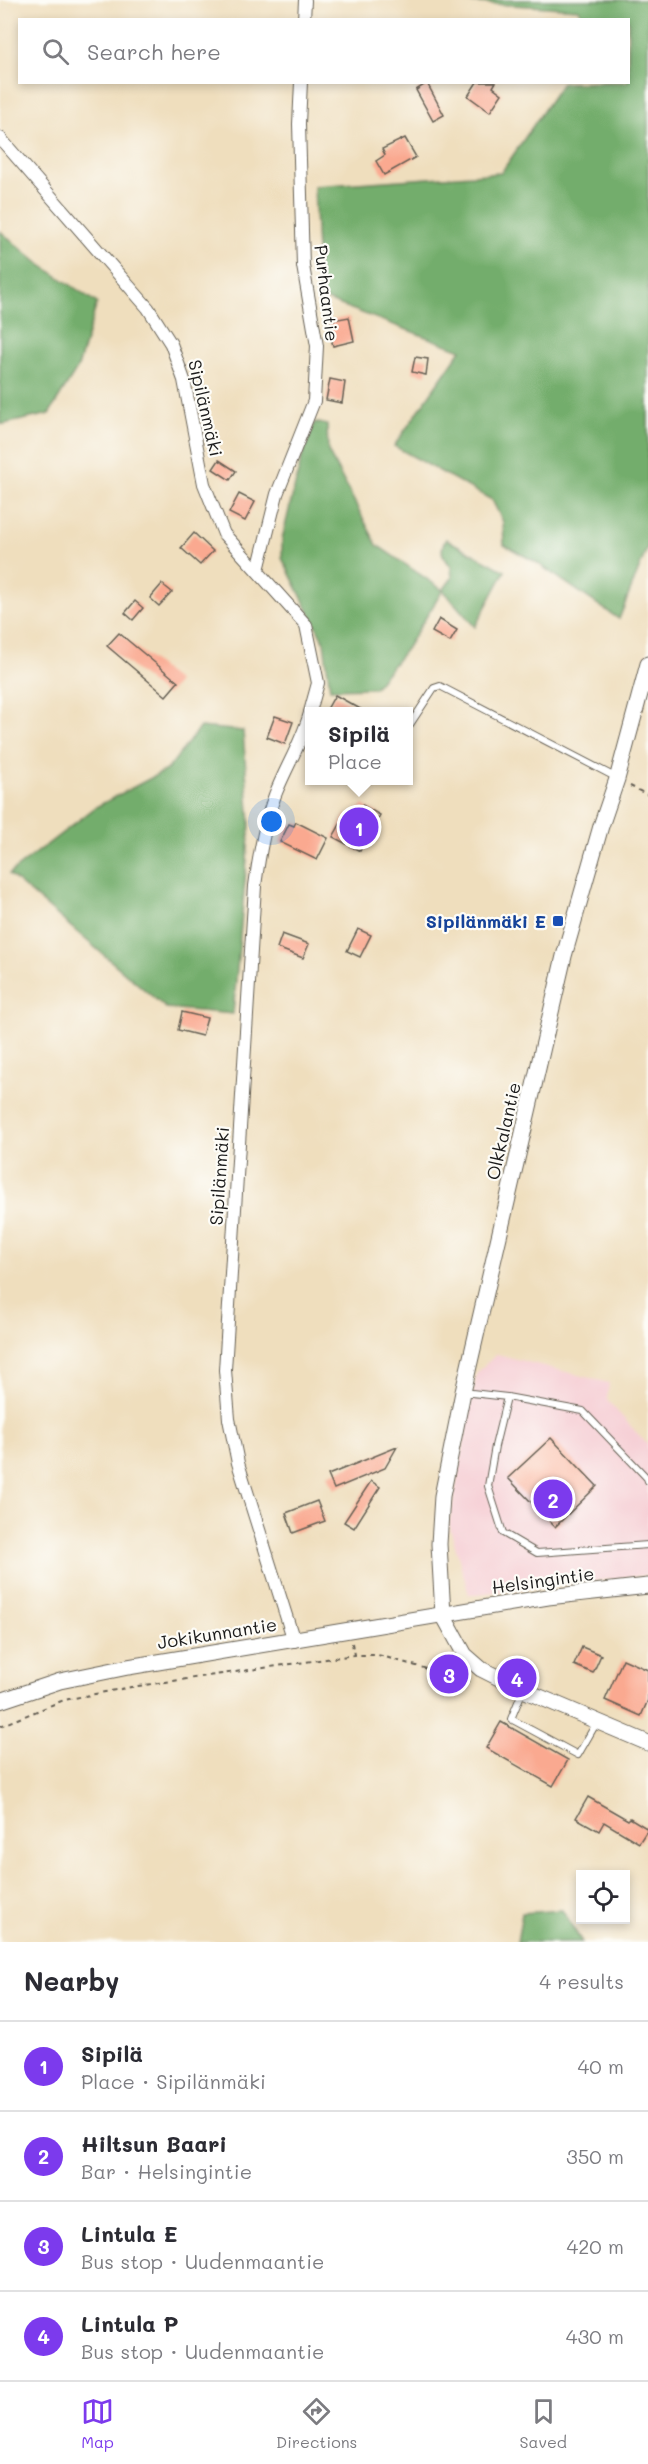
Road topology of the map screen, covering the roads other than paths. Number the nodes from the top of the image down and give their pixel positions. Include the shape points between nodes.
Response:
1 (305, 0) edge
2 (304, 18) edge
3 (301, 84) edge
4 (0, 138) edge
5 (258, 570) junction
6 (648, 664) edge
7 (311, 707) edge
8 (413, 719) edge
9 (305, 735) edge
10 (617, 779) junction
11 (463, 1392) junction
12 (507, 1397) junction
13 (648, 1481) edge
14 (648, 1545) edge
15 (648, 1586) edge
16 (443, 1615) junction
17 (294, 1641) junction
18 (523, 1689) junction
19 (0, 1701) edge
20 (597, 1721) junction
21 (648, 1743) edge

1 - 2 street
3 - 5 street, Purhaantie via 303,266 317,346 314,402 277,494
4 - 5 street, Sipilänmäki via 148,308 171,344 184,380 204,484 224,534
5 - 7 street, Sipilänmäki via 306,625 318,683
6 - 10 street, Olkkalantie
8 - 10 lane via 434,688 440,686
9 - 17 street, Sipilänmäki via 276,793 263,832 255,886 225,1370 238,1463
10 - 11 street, Olkkalantie via 564,956
11 - 12 lane
11 - 16 street, Olkkalantie via 442,1496 439,1544
12 - 13 lane via 583,1412
12 - 14 lane via 488,1486 503,1533 537,1553
15 - 16 street, Helsingintie via 548,1597
16 - 17 street, Jokikunnantie
16 - 18 street via 465,1655 481,1669
17 - 19 street, Jokikunnantie via 128,1667 60,1681
18 - 20 street
18 - 20 lane via 511,1719 578,1755
20 - 21 street

